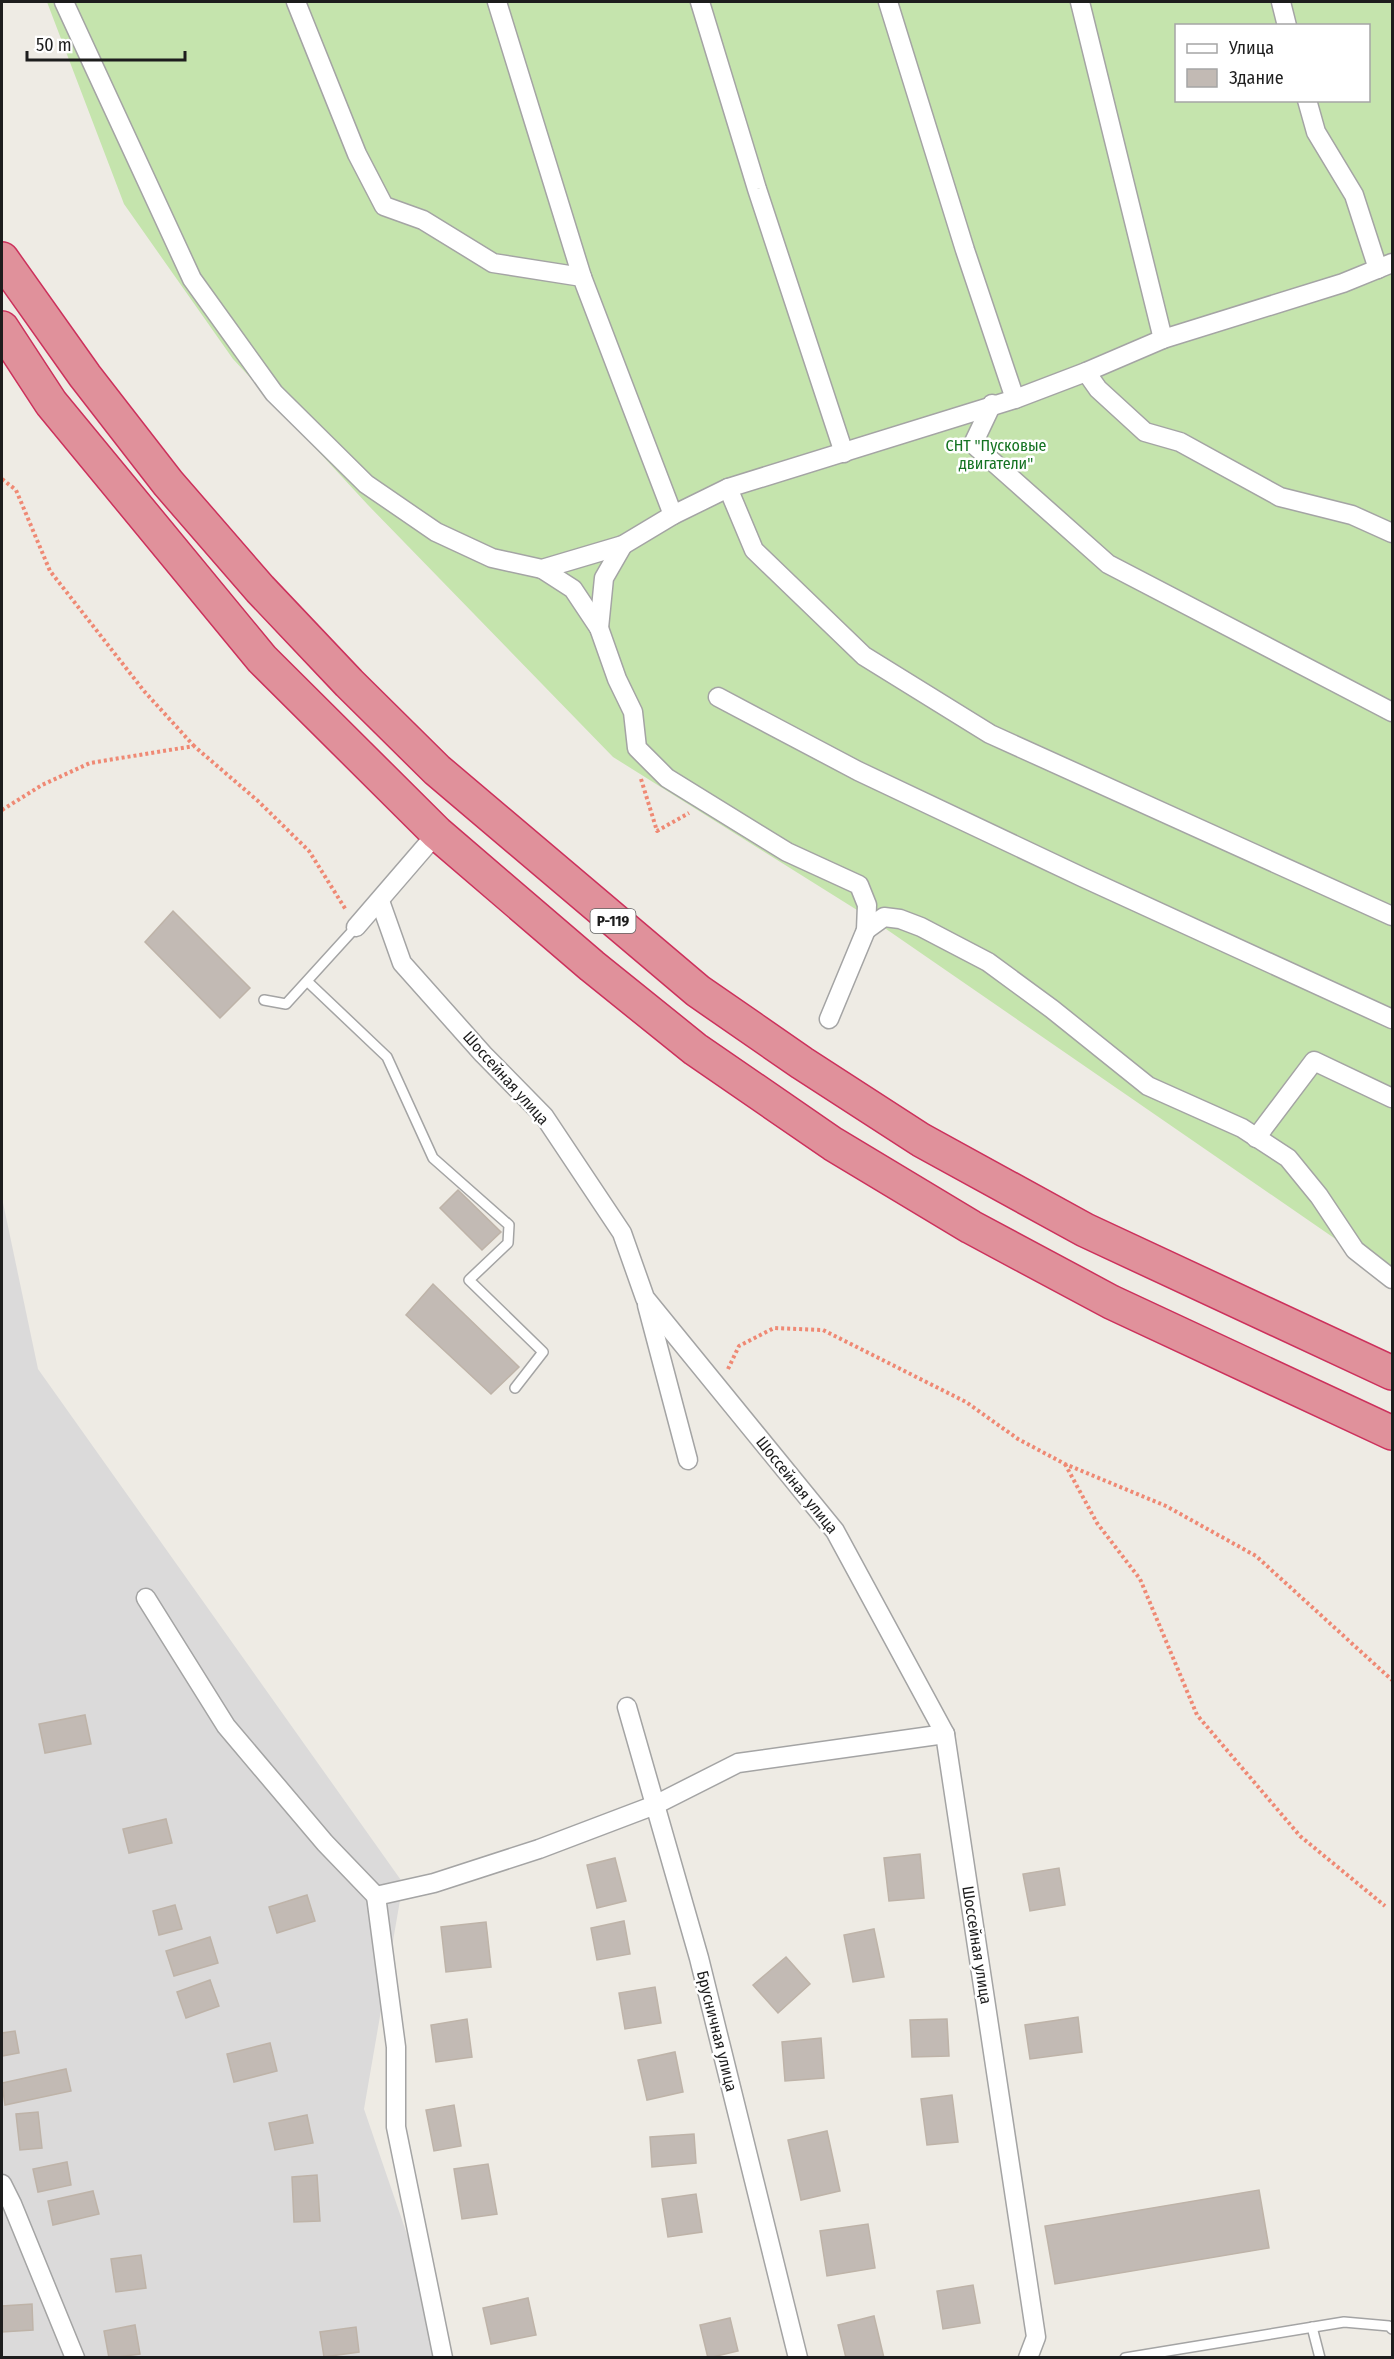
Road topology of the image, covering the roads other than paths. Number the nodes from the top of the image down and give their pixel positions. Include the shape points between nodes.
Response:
1 (64, 2) edge
2 (296, 2) edge
3 (497, 2) edge
4 (700, 2) edge
5 (888, 2) edge
6 (1080, 2) edge
7 (1281, 2) edge
8 (1286, 24) edge
9 (1308, 102) edge
10 (2, 259) edge
11 (1385, 266) edge
12 (582, 277) junction
13 (2, 328) edge
14 (1163, 339) junction
15 (1086, 372) junction
16 (1015, 399) junction
17 (992, 404) junction
18 (844, 453) junction
19 (728, 488) junction
20 (673, 515) junction
21 (1392, 533) edge
22 (623, 545) junction
23 (542, 569) junction
24 (599, 628) junction
25 (718, 697) dead end
26 (1392, 712) edge
27 (436, 833) junction
28 (380, 901) junction
29 (1392, 916) edge
30 (356, 927) joint
31 (866, 930) junction
32 (308, 982) junction
33 (264, 1000) dead end
34 (829, 1018) dead end
35 (1392, 1020) edge
36 (1392, 1098) edge
37 (1256, 1137) junction
38 (1392, 1279) edge
39 (645, 1298) junction
40 (1392, 1373) edge
41 (515, 1388) dead end
42 (1392, 1433) edge
43 (688, 1460) dead end
44 (146, 1599) dead end
45 (627, 1707) dead end
46 (945, 1734) junction
47 (655, 1805) junction
48 (376, 1896) junction
49 (2, 2184) edge
50 (1312, 2327) junction
51 (1392, 2329) edge
52 (75, 2358) edge
53 (443, 2358) edge
54 (798, 2358) edge
55 (1028, 2358) edge
56 (1125, 2358) edge
57 (1320, 2358) edge

1 - 23 street via 192,279 274,393 366,484 436,532 492,558
2 - 12 street via 357,154 384,206 423,220 493,263
3 - 12 street
4 - 18 street
5 - 16 street via 964,250
6 - 14 street
7 - 8 street
9 - 11 street via 1316,132 1354,195
10 - 40 highway, Р-119 via 168,483 349,683 437,770 698,991 921,1140 1085,1230
11 - 14 street
12 - 20 street
13 - 27 highway, Р-119 via 51,403 262,660
14 - 15 street
15 - 16 street
15 - 21 street via 1145,432 1180,442 1280,497 1352,515
16 - 17 street
17 - 18 street
17 - 26 street via 974,444 1108,564
18 - 19 street
19 - 20 street
19 - 29 street via 754,550 864,656 990,734
20 - 22 street
22 - 23 street
22 - 24 street via 604,578
23 - 24 street via 573,589
24 - 31 street via 633,712 637,748 667,778 714,808 787,852 859,885 867,905
25 - 35 street via 858,771
27 - 28 street
27 - 42 highway, Р-119 via 695,1049 833,1144 971,1227 1111,1302
28 - 30 street
28 - 39 street, Шоссейная улица via 402,963 544,1116 622,1233
30 - 32 lane
31 - 34 street
31 - 37 street via 884,917 900,919 978,957 1052,1009 1148,1086
32 - 33 lane via 286,1004
32 - 41 lane via 387,1057 433,1158 509,1225 508,1243 469,1280 543,1352
36 - 37 street via 1314,1061
37 - 38 street via 1288,1158 1354,1250
39 - 43 street
39 - 46 street, Шоссейная улица via 836,1531
44 - 48 street via 226,1726 325,1843
45 - 47 street, Брусничная улица
46 - 47 street via 738,1763
46 - 55 street, Шоссейная улица via 1036,2337
47 - 48 street via 539,1849 434,1883
47 - 54 street, Брусничная улица via 699,1958
48 - 53 street via 396,2047 396,2127
49 - 52 street
50 - 51 lane via 1344,2322
50 - 56 lane
50 - 57 lane

